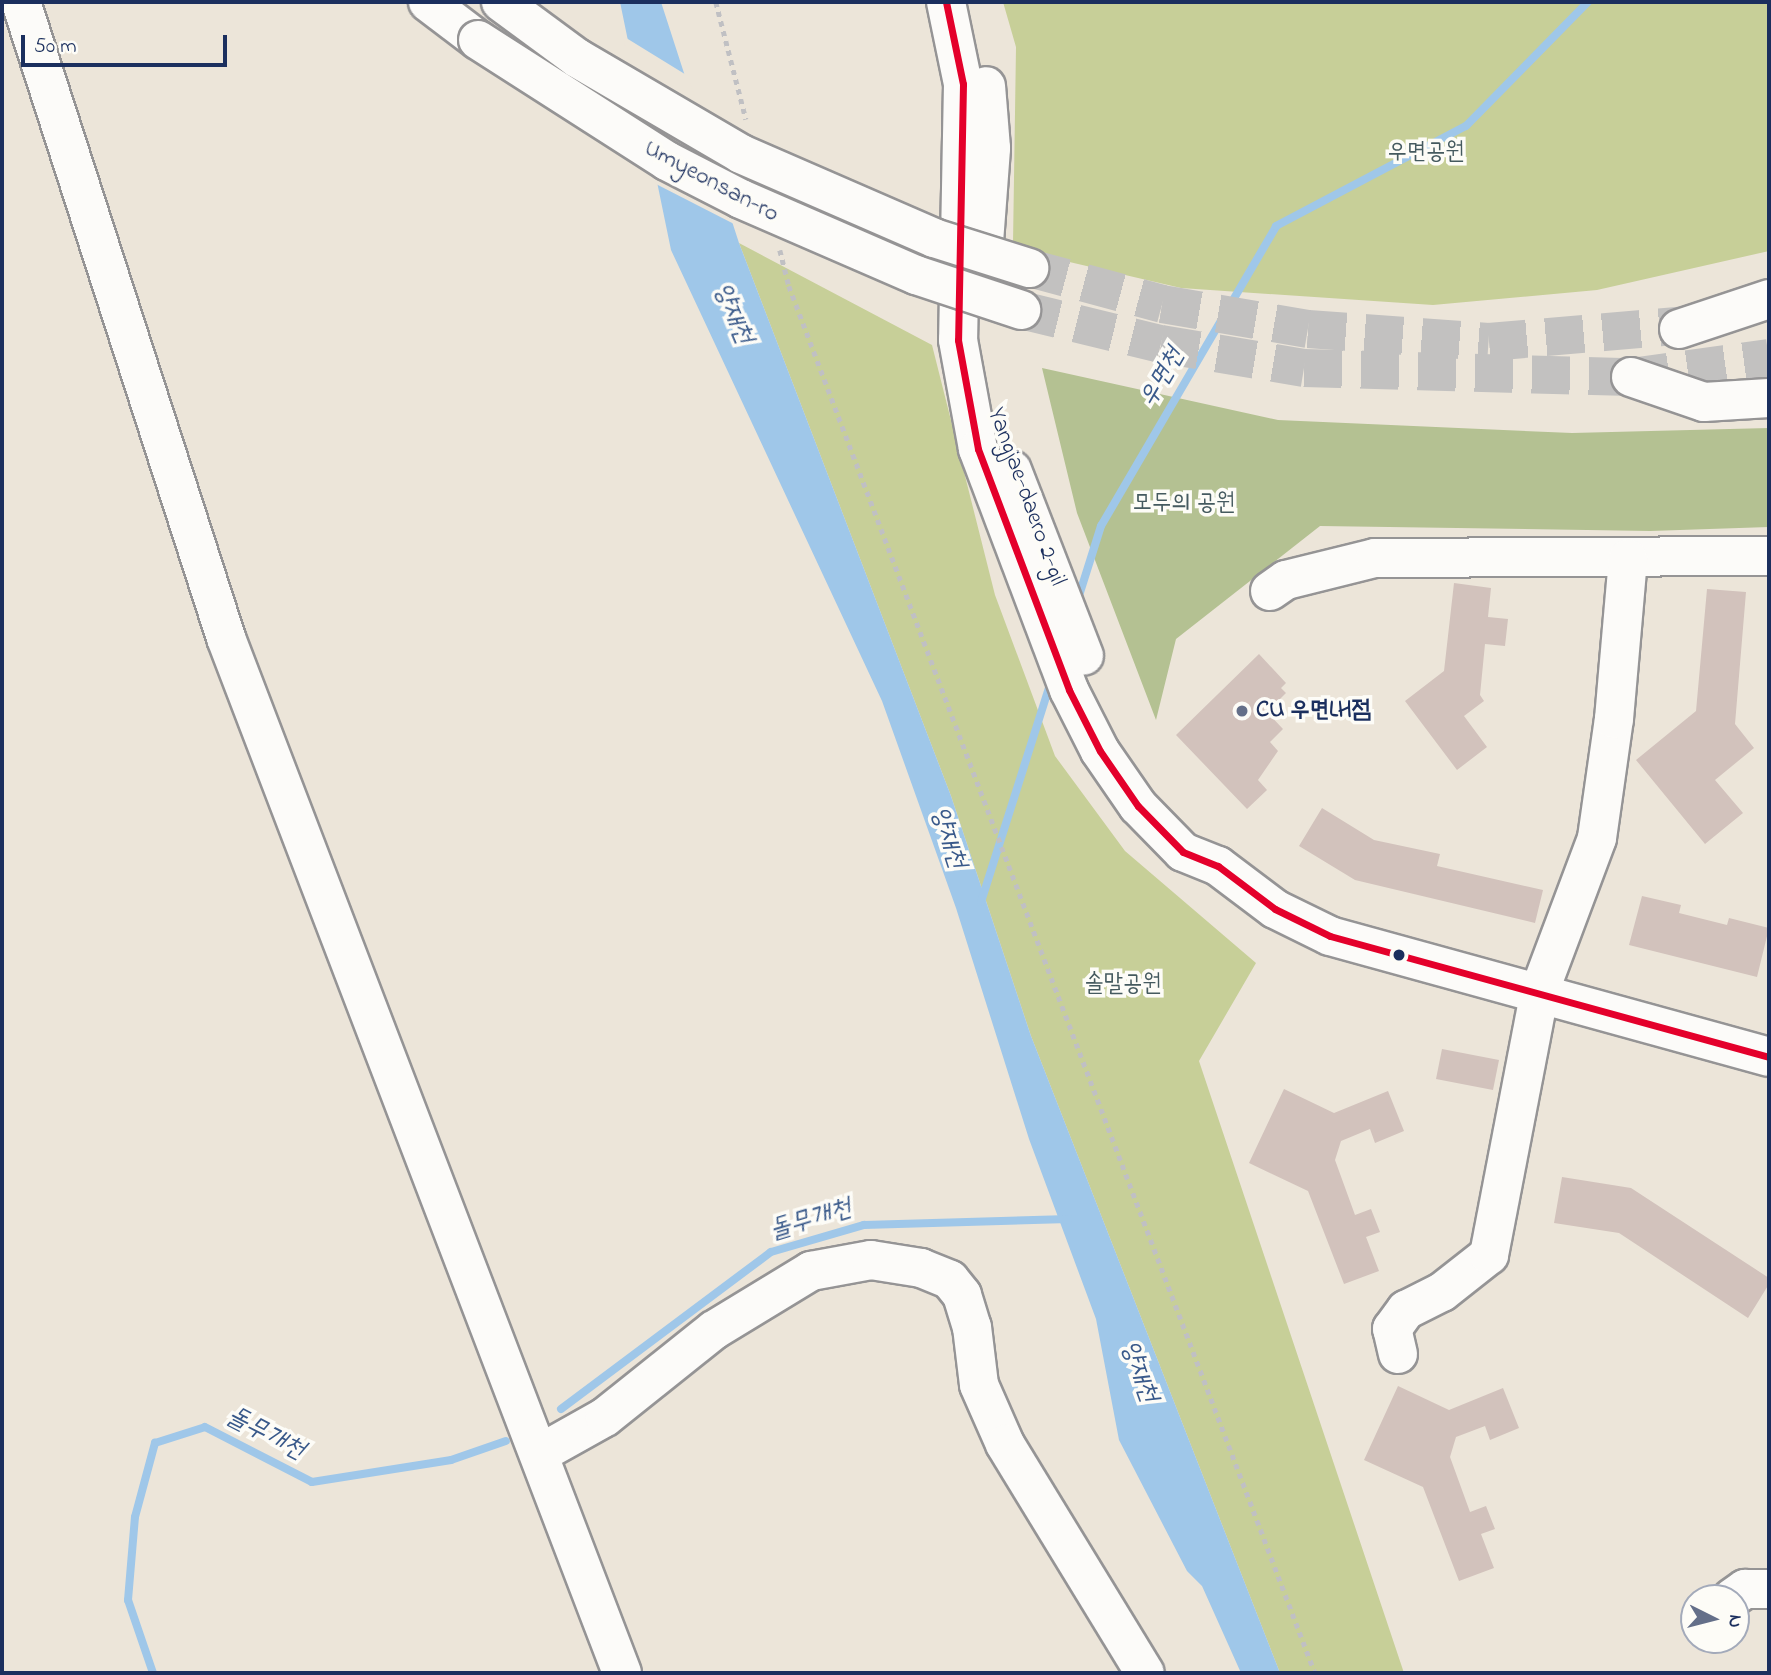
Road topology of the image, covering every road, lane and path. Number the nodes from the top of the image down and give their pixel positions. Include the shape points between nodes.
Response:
1 (21, 2) edge
2 (428, 2) edge
3 (501, 2) edge
4 (716, 2) edge
5 (946, 2) edge
6 (970, 2) edge
7 (747, 123) dead end
8 (779, 245) dead end
9 (1029, 268) tunnel mouth
10 (1769, 299) edge
11 (1021, 310) tunnel mouth
12 (1678, 329) tunnel mouth
13 (1631, 377) dead end
14 (1769, 398) edge
15 (1769, 556) edge
16 (1628, 559) junction
17 (1036, 568) junction
18 (1270, 592) dead end
19 (1540, 990) junction
20 (1769, 1057) edge
21 (1398, 1354) dead end
22 (539, 1454) junction
23 (1750, 1589) edge
24 (1769, 1589) edge
25 (622, 1673) edge
26 (1144, 1673) edge
27 (1315, 1673) edge

1 - 22 main road via 226,638
2 - 11 main road, Umyeonsan-ro, bridge via 478,40 656,155 741,200 916,275
3 - 9 main road, Umyeonsan-ro, bridge via 577,58 741,154 934,238
4 - 7 path
5 - 17 main road, Yangjae-daero 2-gil via 963,85 960,353 978,449
6 - 17 main road, Yangjae-daero 2-gil via 982,47 991,148 981,281 991,397
8 - 27 path via 794,299
10 - 12 main road
13 - 14 main road via 1704,402
15 - 16 main road
16 - 18 main road via 1376,558 1286,580
16 - 19 main road via 1614,719 1597,838
17 - 19 main road, Yangjae-daero 2-gil via 1069,690 1107,739 1138,806 1183,852 1218,866 1275,909 1341,940
19 - 20 main road, Yangjae-daero 2-gil
19 - 21 main road via 1489,1255 1442,1292 1406,1310 1392,1329
22 - 25 main road
22 - 26 main road via 605,1417 714,1330 811,1271 871,1260 920,1268 950,1280 962,1295 972,1327 979,1385 1005,1444
23 - 24 main road

